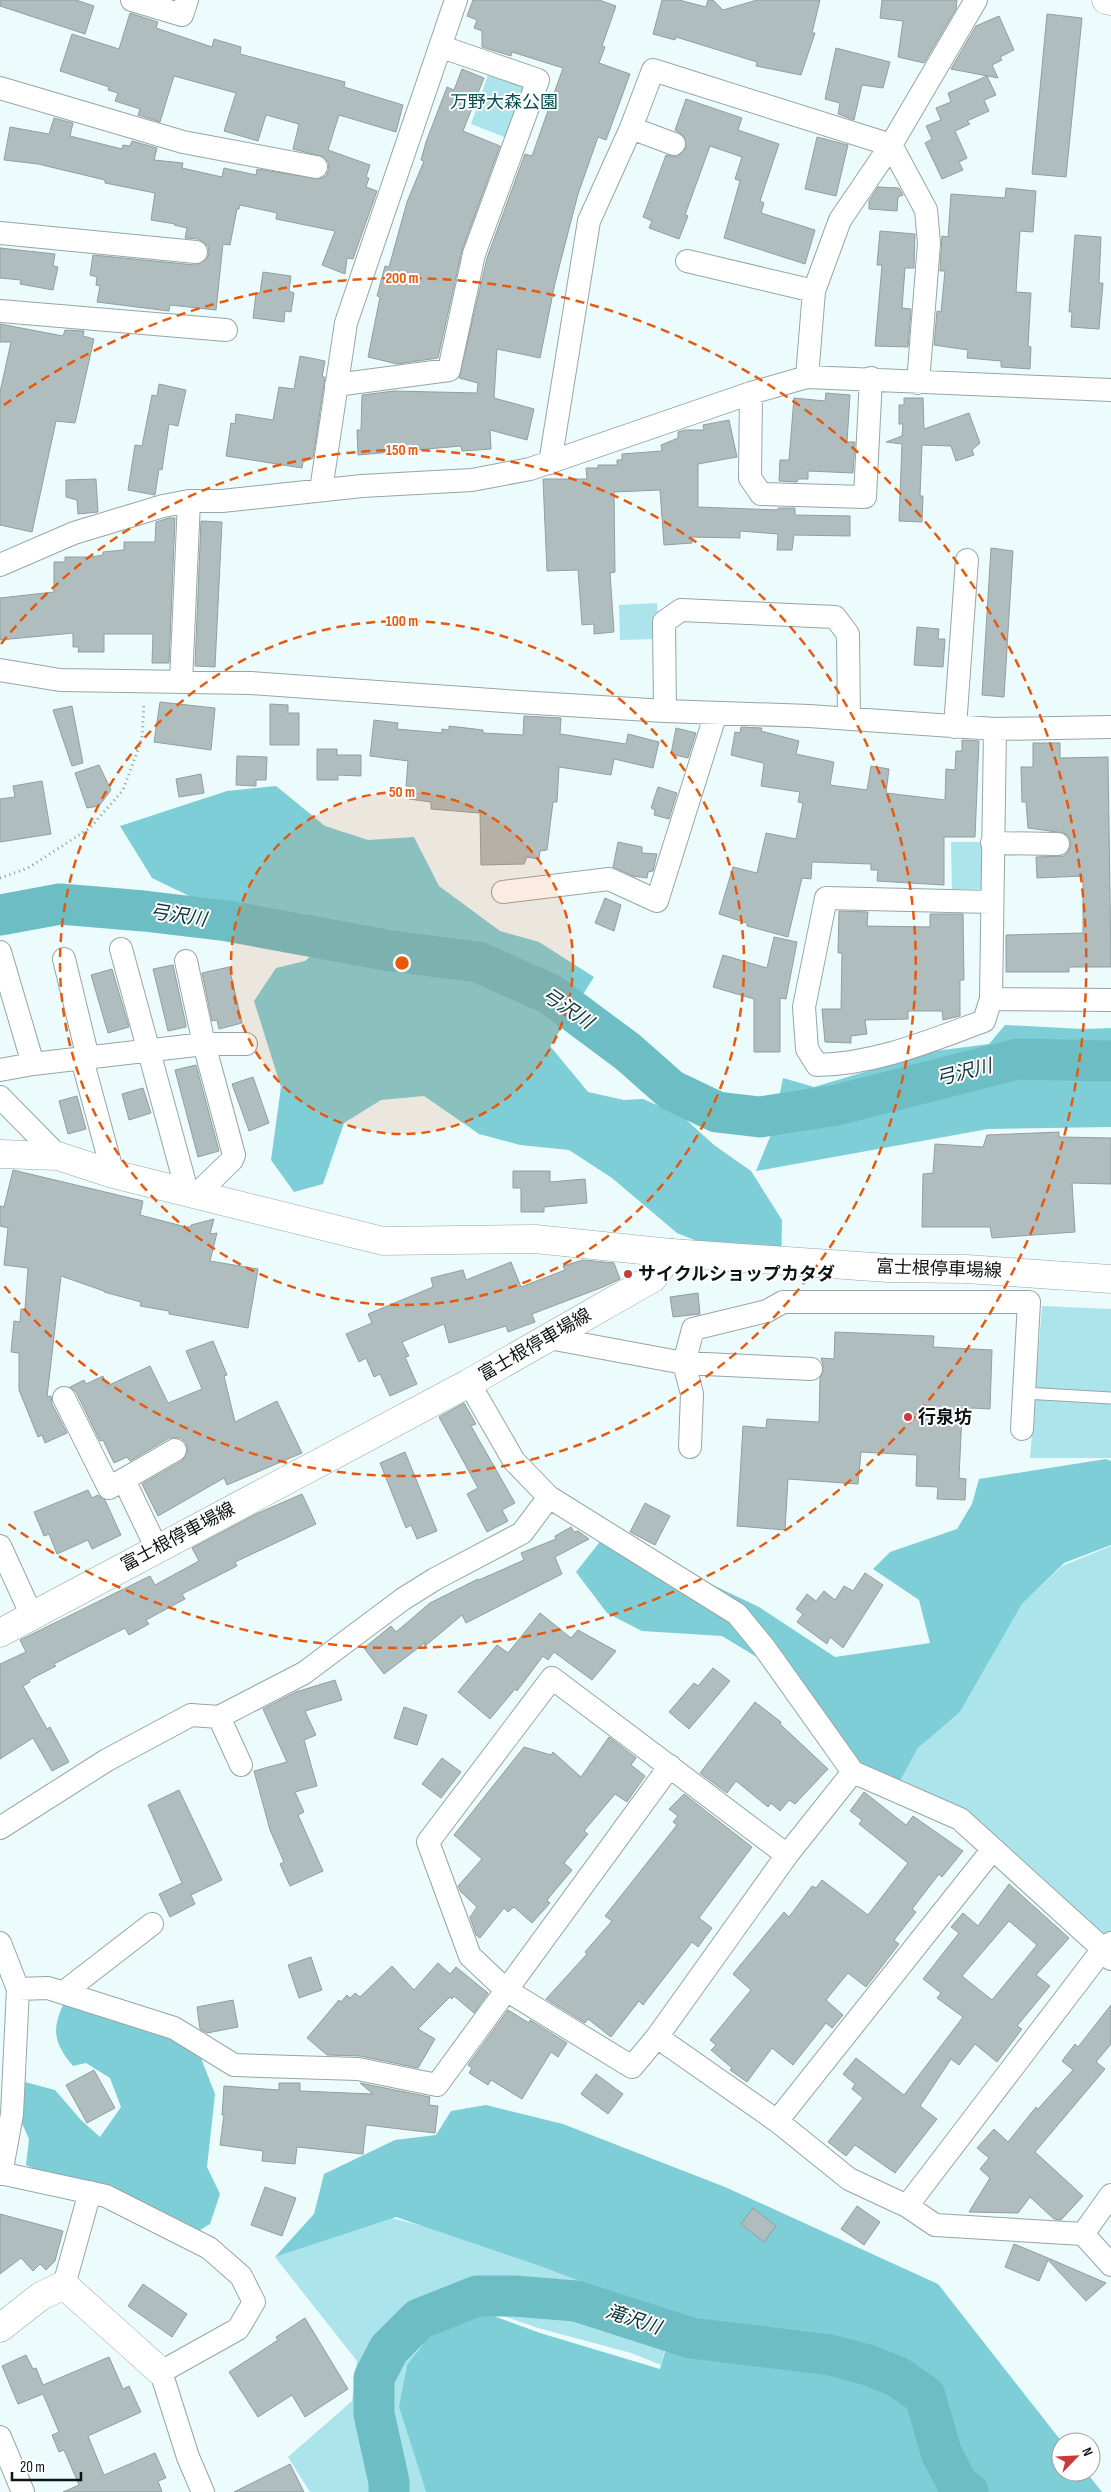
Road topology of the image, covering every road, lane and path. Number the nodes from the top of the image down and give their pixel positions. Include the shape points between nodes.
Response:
1 (132, 0) edge
2 (187, 0) edge
3 (456, 0) edge
4 (976, 0) edge
5 (1106, 0) edge
6 (1111, 1) edge
7 (442, 47) junction
8 (0, 88) edge
9 (631, 128) junction
10 (674, 144) dead end
11 (891, 145) junction
12 (316, 167) dead end
13 (0, 233) edge
14 (196, 252) dead end
15 (687, 261) dead end
16 (814, 291) junction
17 (0, 310) edge
18 (226, 330) dead end
19 (806, 377) junction
20 (871, 378) junction
21 (918, 383) junction
22 (336, 385) junction
23 (1111, 390) edge
24 (751, 393) junction
25 (550, 463) junction
26 (321, 490) junction
27 (189, 501) junction
28 (967, 560) dead end
29 (0, 565) edge
30 (0, 670) edge
31 (146, 682) junction
32 (181, 682) junction
33 (665, 711) junction
34 (716, 713) junction
35 (849, 719) junction
36 (955, 727) junction
37 (1111, 727) edge
38 (995, 729) junction
39 (992, 843) junction
40 (1058, 844) dead end
41 (0, 878) edge
42 (502, 892) dead end
43 (992, 902) junction
44 (121, 949) dead end
45 (0, 952) edge
46 (64, 959) dead end
47 (186, 962) dead end
48 (990, 999) junction
49 (1111, 1000) edge
50 (204, 1044) junction
51 (246, 1044) dead end
52 (148, 1051) junction
53 (85, 1058) junction
54 (33, 1064) junction
55 (0, 1070) edge
56 (0, 1096) edge
57 (0, 1154) edge
58 (58, 1156) junction
59 (112, 1174) junction
60 (192, 1192) junction
61 (671, 1253) junction
62 (1111, 1279) edge
63 (548, 1338) junction
64 (684, 1363) junction
65 (811, 1369) dead end
66 (469, 1383) junction
67 (1024, 1393) junction
68 (64, 1398) dead end
69 (1111, 1398) edge
70 (1022, 1429) dead end
71 (690, 1447) dead end
72 (175, 1450) dead end
73 (124, 1480) junction
74 (549, 1497) junction
75 (0, 1546) edge
76 (157, 1548) junction
77 (32, 1616) junction
78 (0, 1633) edge
79 (218, 1717) junction
80 (241, 1765) dead end
81 (670, 1766) junction
82 (853, 1772) junction
83 (0, 1828) edge
84 (993, 1849) junction
85 (788, 1854) junction
86 (152, 1924) dead end
87 (0, 1943) edge
88 (1108, 1950) edge
89 (18, 1989) junction
90 (506, 1990) junction
91 (64, 1992) junction
92 (657, 2037) junction
93 (777, 2121) junction
94 (0, 2174) edge
95 (90, 2192) junction
96 (1111, 2196) edge
97 (907, 2206) junction
98 (1083, 2234) junction
99 (1111, 2265) edge
100 (64, 2285) junction
101 (0, 2328) edge
102 (161, 2372) junction
103 (0, 2437) edge
104 (23, 2492) edge
105 (203, 2492) edge

1 - 2 street via 182,15
3 - 7 street
4 - 11 street
5 - 6 main road
7 - 22 street via 346,324
7 - 22 street via 538,80 474,254 449,370
8 - 12 street via 183,142
9 - 10 street
9 - 11 street via 653,70
9 - 25 street via 590,221
11 - 16 street via 840,220
11 - 21 street via 926,210 929,243
13 - 14 street
15 - 16 street
16 - 19 street
17 - 18 street
19 - 20 street
19 - 24 street
20 - 21 street
20 - 24 street via 865,497 761,494 750,478
21 - 23 street
22 - 26 street
24 - 25 street
25 - 26 street via 472,480
26 - 27 street via 222,501
27 - 29 street via 74,532
27 - 32 street
28 - 36 street
30 - 31 street via 60,680
31 - 32 street
31 - 41 path via 142,739 124,790 90,828 28,868
32 - 33 street via 250,683
33 - 34 street
33 - 35 street via 664,622 680,610 690,610 835,617 848,634
34 - 35 street
34 - 42 street via 657,902 609,879
35 - 36 street
36 - 38 street
37 - 38 street
38 - 39 street
39 - 40 street
39 - 43 street
43 - 48 street
43 - 48 street via 826,898 804,1007 807,1049 817,1065 861,1062 984,1021
44 - 52 street
45 - 54 street
46 - 53 street
47 - 50 street
48 - 49 street
50 - 51 street
50 - 52 street
50 - 60 street via 234,1155
52 - 53 street
52 - 60 street
53 - 54 street
53 - 59 street
54 - 55 street
56 - 58 street
57 - 58 main road
58 - 59 main road
59 - 60 main road
60 - 61 main road via 383,1241 535,1240
61 - 62 main road, 富士根停車場線
61 - 63 main road, 富士根停車場線 via 653,1278
63 - 64 street
63 - 66 main road, 富士根停車場線
64 - 65 street
64 - 67 street via 693,1329 767,1311 783,1302 1029,1302
64 - 71 street via 692,1394
66 - 74 street via 514,1461
66 - 76 main road, 富士根停車場線
67 - 69 lane
67 - 70 street
68 - 73 street via 109,1488
72 - 73 street
73 - 76 street
74 - 79 street via 522,1533 403,1599 304,1673
74 - 82 street via 737,1614
75 - 77 street
76 - 77 main road, 富士根停車場線
77 - 78 main road, 富士根停車場線
79 - 80 street
79 - 83 street via 191,1716 107,1760
81 - 85 street
81 - 90 street
81 - 90 street via 552,1678 428,1842 470,1956
82 - 84 street via 960,1819
82 - 85 street
84 - 88 street
84 - 93 street
85 - 92 street
86 - 91 street
87 - 89 street
88 - 97 street
89 - 91 street via 48,1988
89 - 94 street via 12,2114
90 - 91 street via 437,2085 358,2069 234,2065 174,2028
90 - 92 street via 632,2067
92 - 93 street
93 - 97 street via 849,2179
94 - 95 street
95 - 100 street
95 - 102 street via 106,2196 209,2248 241,2276 254,2302 238,2329
96 - 98 street
97 - 98 street via 935,2226
98 - 99 street
100 - 101 main road via 41,2296
100 - 102 main road
102 - 105 street via 188,2457
103 - 104 street

